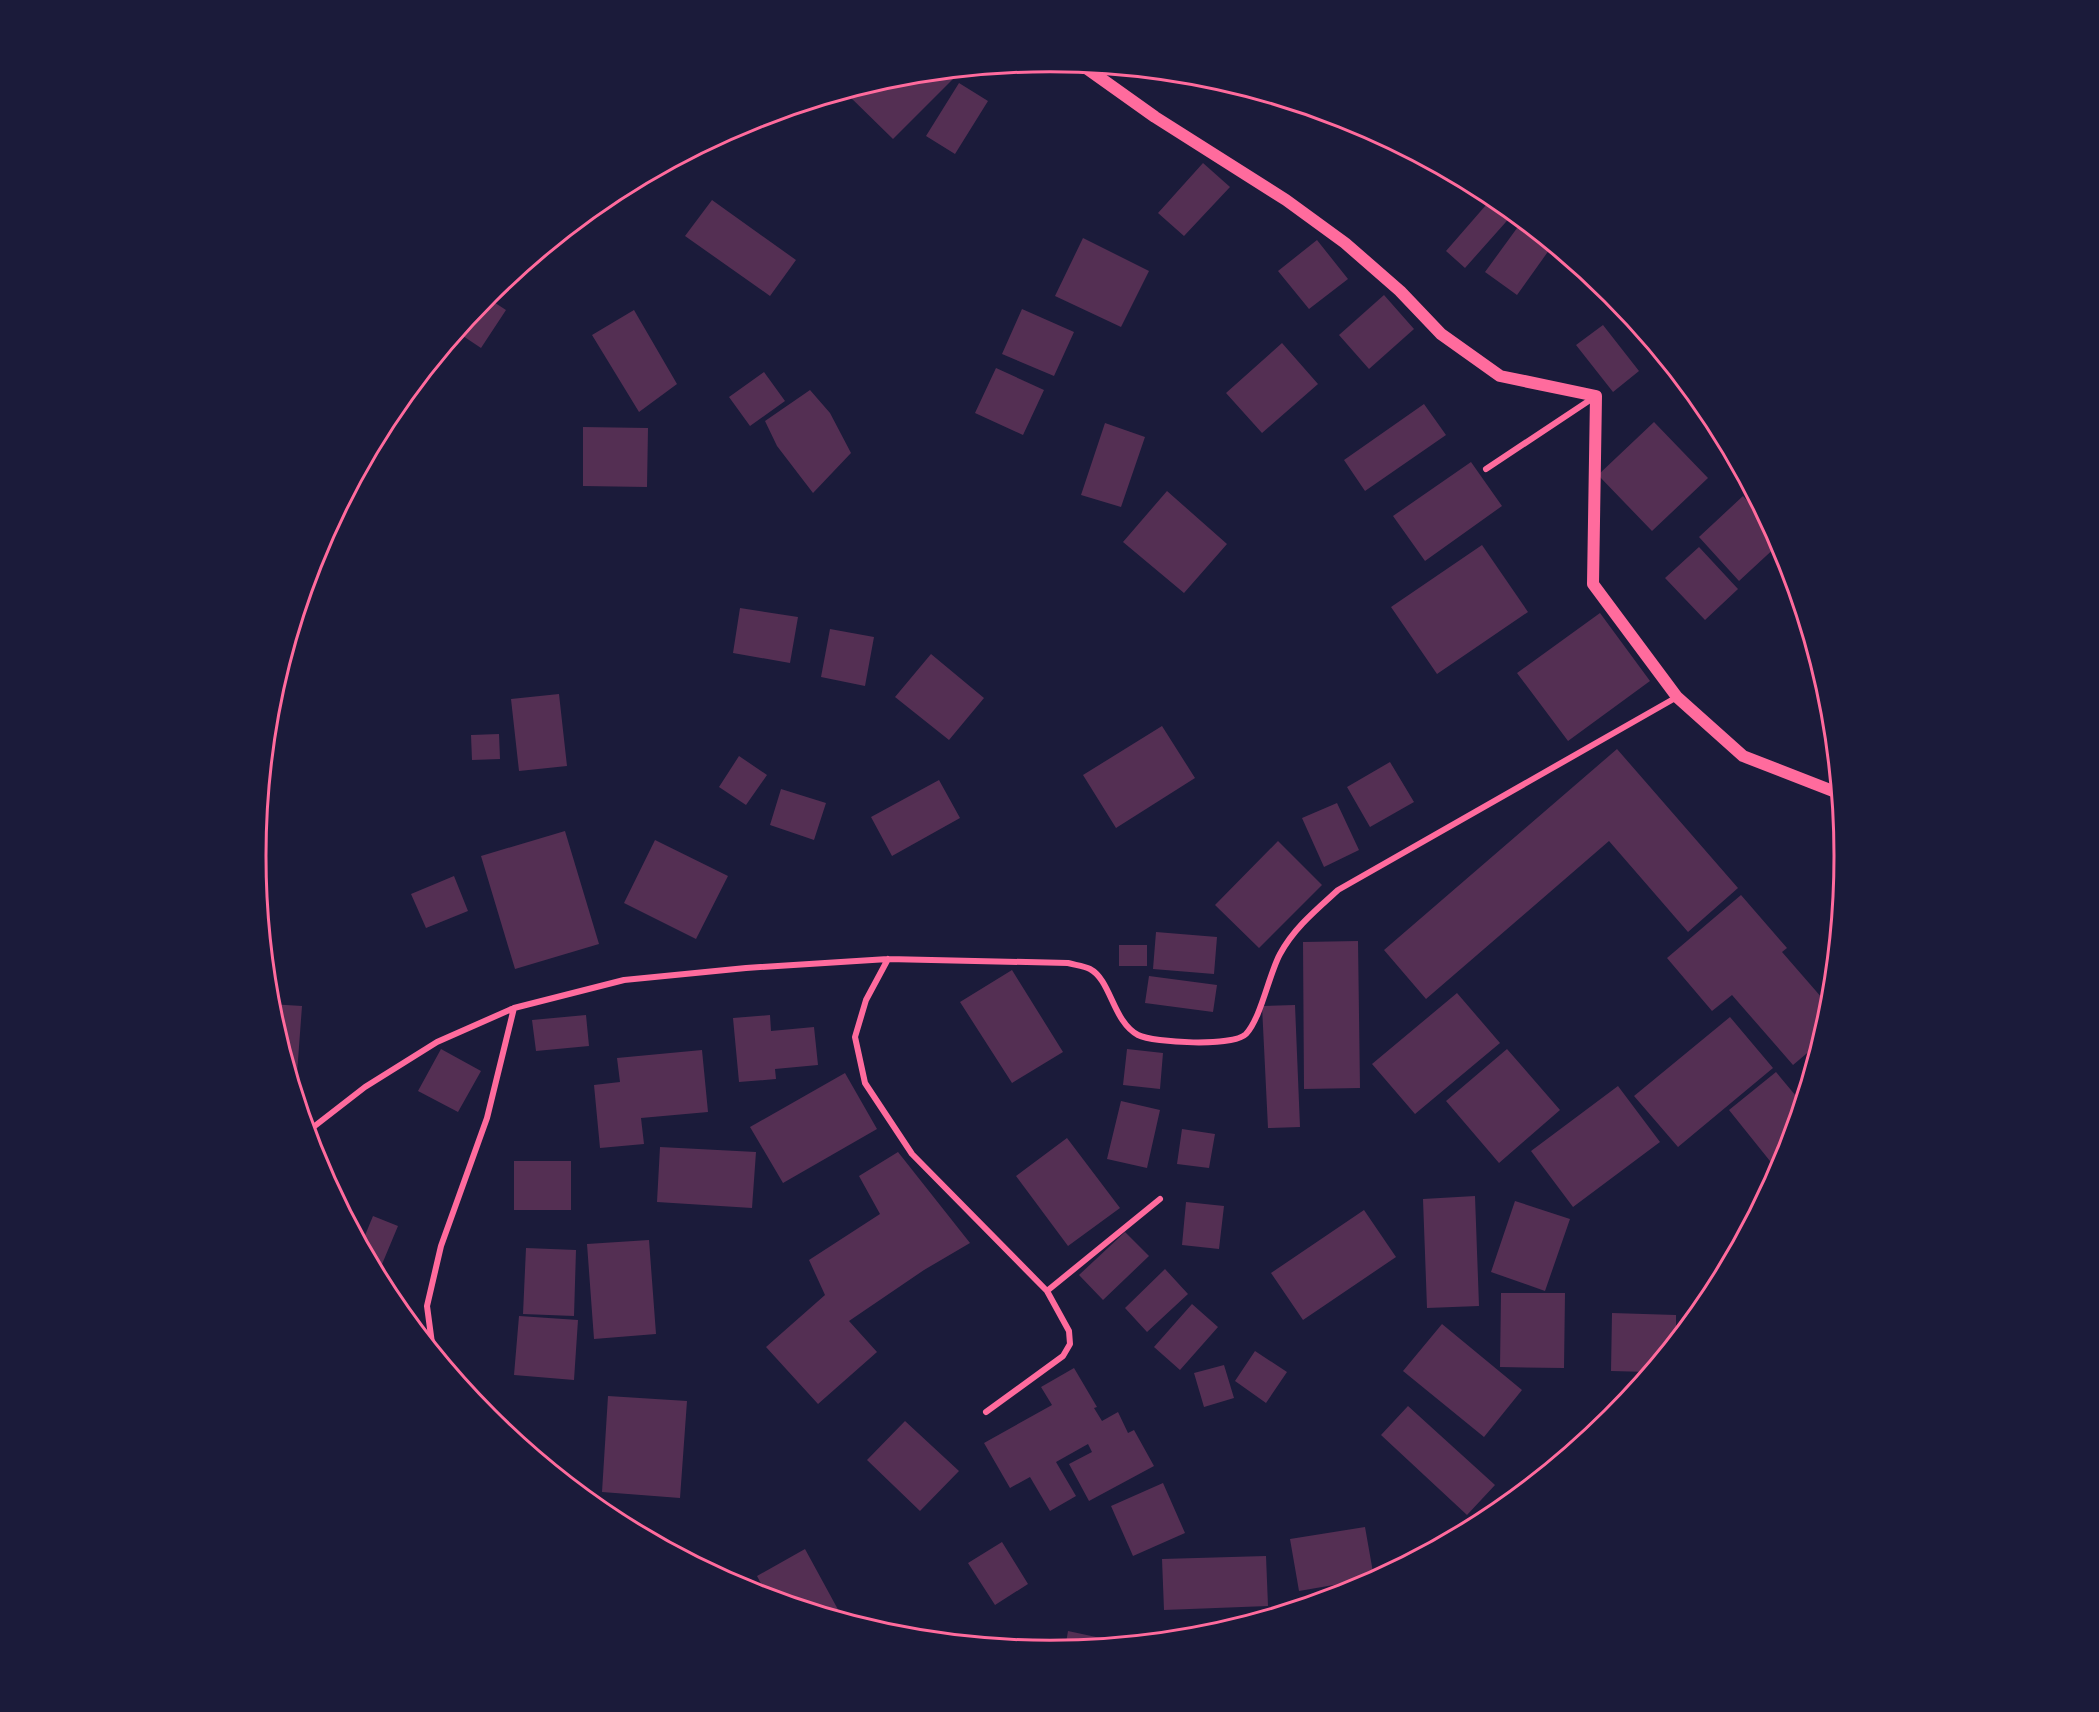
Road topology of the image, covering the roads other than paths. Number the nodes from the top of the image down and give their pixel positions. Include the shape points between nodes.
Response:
1 (1094, 74) edge
2 (1596, 396) junction
3 (1486, 470) dead end
4 (1677, 697) junction
5 (1831, 791) edge
6 (888, 959) junction
7 (514, 1008) junction
8 (314, 1127) edge
9 (1160, 1199) dead end
10 (1047, 1291) junction
11 (431, 1337) edge
12 (986, 1412) dead end

1 - 2 main road via 1345,243 1400,291 1441,334 1500,376
2 - 3 street
2 - 4 main road via 1593,584
4 - 5 main road via 1743,756
4 - 6 street via 1338,890 1297,928 1279,955 1246,1034 1232,1041 1177,1041 1138,1035 1114,1010 1092,970 1068,963
6 - 7 street via 624,981
6 - 10 street via 866,1000 855,1037 865,1083 912,1154
7 - 8 street via 437,1042 365,1087
7 - 11 street via 487,1118 441,1246 427,1305
9 - 10 street
10 - 12 street via 1069,1331 1070,1344 1063,1356

